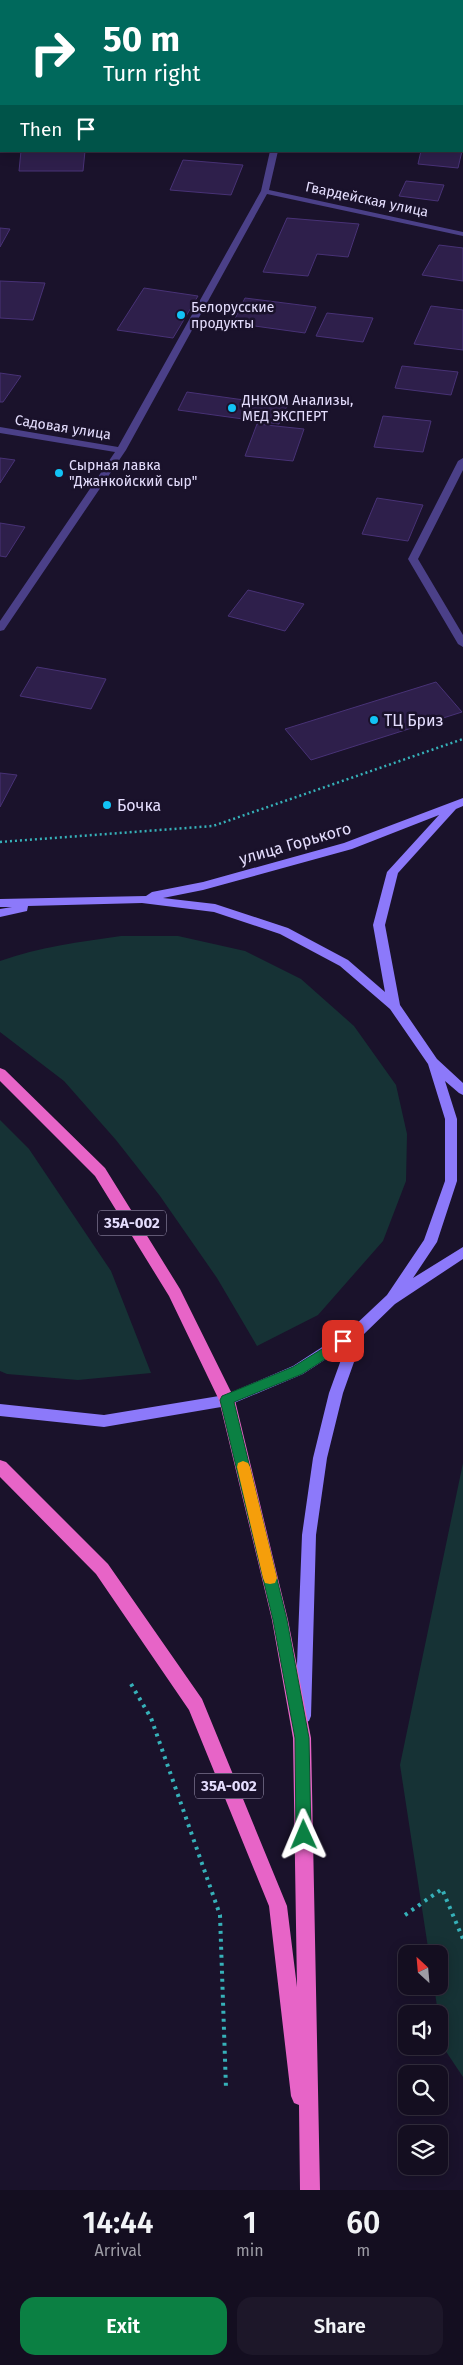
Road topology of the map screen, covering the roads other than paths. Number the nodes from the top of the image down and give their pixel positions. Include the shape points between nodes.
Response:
1 (274, 152) edge
2 (265, 191) junction
3 (463, 234) edge
4 (0, 430) edge
5 (121, 450) junction
6 (463, 461) edge
7 (0, 628) edge
8 (463, 644) edge
9 (458, 805) edge
10 (142, 898) junction
11 (67, 900) junction
12 (0, 903) edge
13 (0, 913) edge
14 (394, 1006) junction
15 (433, 1062) junction
16 (0, 1073) edge
17 (463, 1090) edge
18 (463, 1252) edge
19 (390, 1300) junction
20 (358, 1332) junction
21 (227, 1400) junction
22 (0, 1410) edge
23 (0, 1467) edge
24 (302, 1738) junction
25 (310, 2181) edge

1 - 2 street
2 - 3 street, Гвардейская улица
2 - 5 street
4 - 5 street, Садовая улица
5 - 7 street
6 - 8 street via 413,559
9 - 10 main road, улица Горького via 348,846 203,886
9 - 14 main road, улица Горького via 393,872 380,925
10 - 11 main road, 35А-002
10 - 14 main road, 35А-002 via 215,908 284,931 344,963
11 - 12 main road
11 - 13 main road, 35А-002
14 - 15 main road, 35А-002
15 - 17 main road
15 - 19 main road, 35А-002 via 452,1120 451,1181 430,1242
16 - 21 highway, 35А-002 via 100,1172 175,1293
18 - 19 main road
19 - 20 main road, 35А-002
20 - 21 main road, 35А-002 via 298,1370
20 - 24 main road, 35А-002 via 336,1393 320,1458 309,1535
21 - 22 main road, 35А-002 via 104,1421
21 - 24 highway, 35А-002 via 280,1620
23 - 25 highway, 35А-002 via 102,1569 196,1705 278,1906
24 - 25 highway, 35А-002

